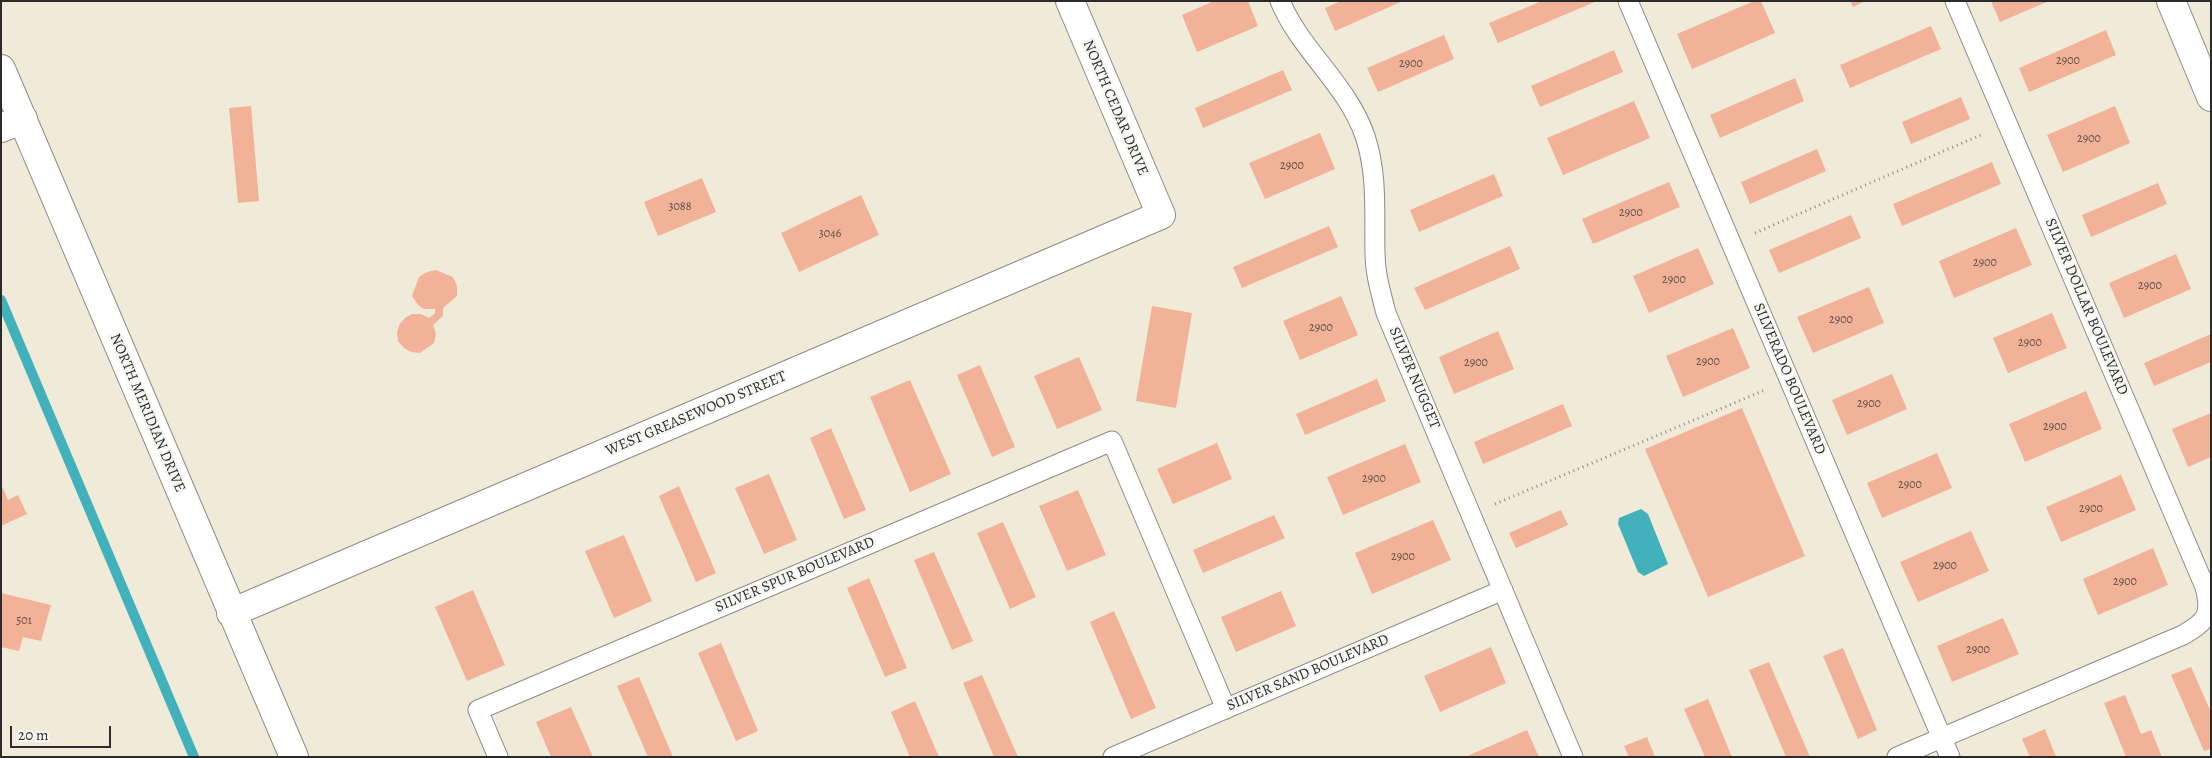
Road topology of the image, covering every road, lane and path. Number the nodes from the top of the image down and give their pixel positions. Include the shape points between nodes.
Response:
1 (1070, 1) edge
2 (1280, 1) edge
3 (1628, 1) edge
4 (1956, 1) edge
5 (2171, 1) edge
6 (2204, 64) edge
7 (1, 69) edge
8 (2211, 97) edge
9 (12, 124) edge
10 (2008, 124) junction
11 (1161, 216) joint
12 (1731, 243) junction
13 (1789, 379) junction
14 (1471, 514) junction
15 (1503, 590) junction
16 (231, 613) junction
17 (1226, 709) junction
18 (1942, 738) junction
19 (294, 757) edge
20 (498, 757) edge
21 (1113, 757) edge
22 (1573, 757) edge
23 (1898, 757) edge
24 (1950, 757) edge

1 - 11 street, NORTH CEDAR DRIVE
2 - 14 lane, SILVER NUGGET via 1293,28 1353,108 1365,136 1375,194 1378,285
3 - 12 lane, SILVERADO BOULEVARD
4 - 10 lane, SILVER DOLLAR BOULEVARD
5 - 6 street
6 - 8 street
7 - 9 street, NORTH MERIDIAN DRIVE
9 - 16 street, NORTH MERIDIAN DRIVE
10 - 12 path
10 - 18 lane, SILVER DOLLAR BOULEVARD via 2205,587 2209,614 2198,626 2182,635
11 - 16 street, WEST GREASEWOOD STREET
12 - 13 lane, SILVERADO BOULEVARD
13 - 14 path
13 - 18 lane, SILVERADO BOULEVARD
14 - 15 lane, SILVER NUGGET
15 - 17 lane, SILVER SAND BOULEVARD
15 - 22 lane, SILVER NUGGET
16 - 19 street, NORTH MERIDIAN DRIVE
17 - 20 lane, SILVER SPUR BOULEVARD via 1112,441 478,710
17 - 21 lane, SILVER SAND BOULEVARD
18 - 23 lane
18 - 24 lane, SILVERADO BOULEVARD

